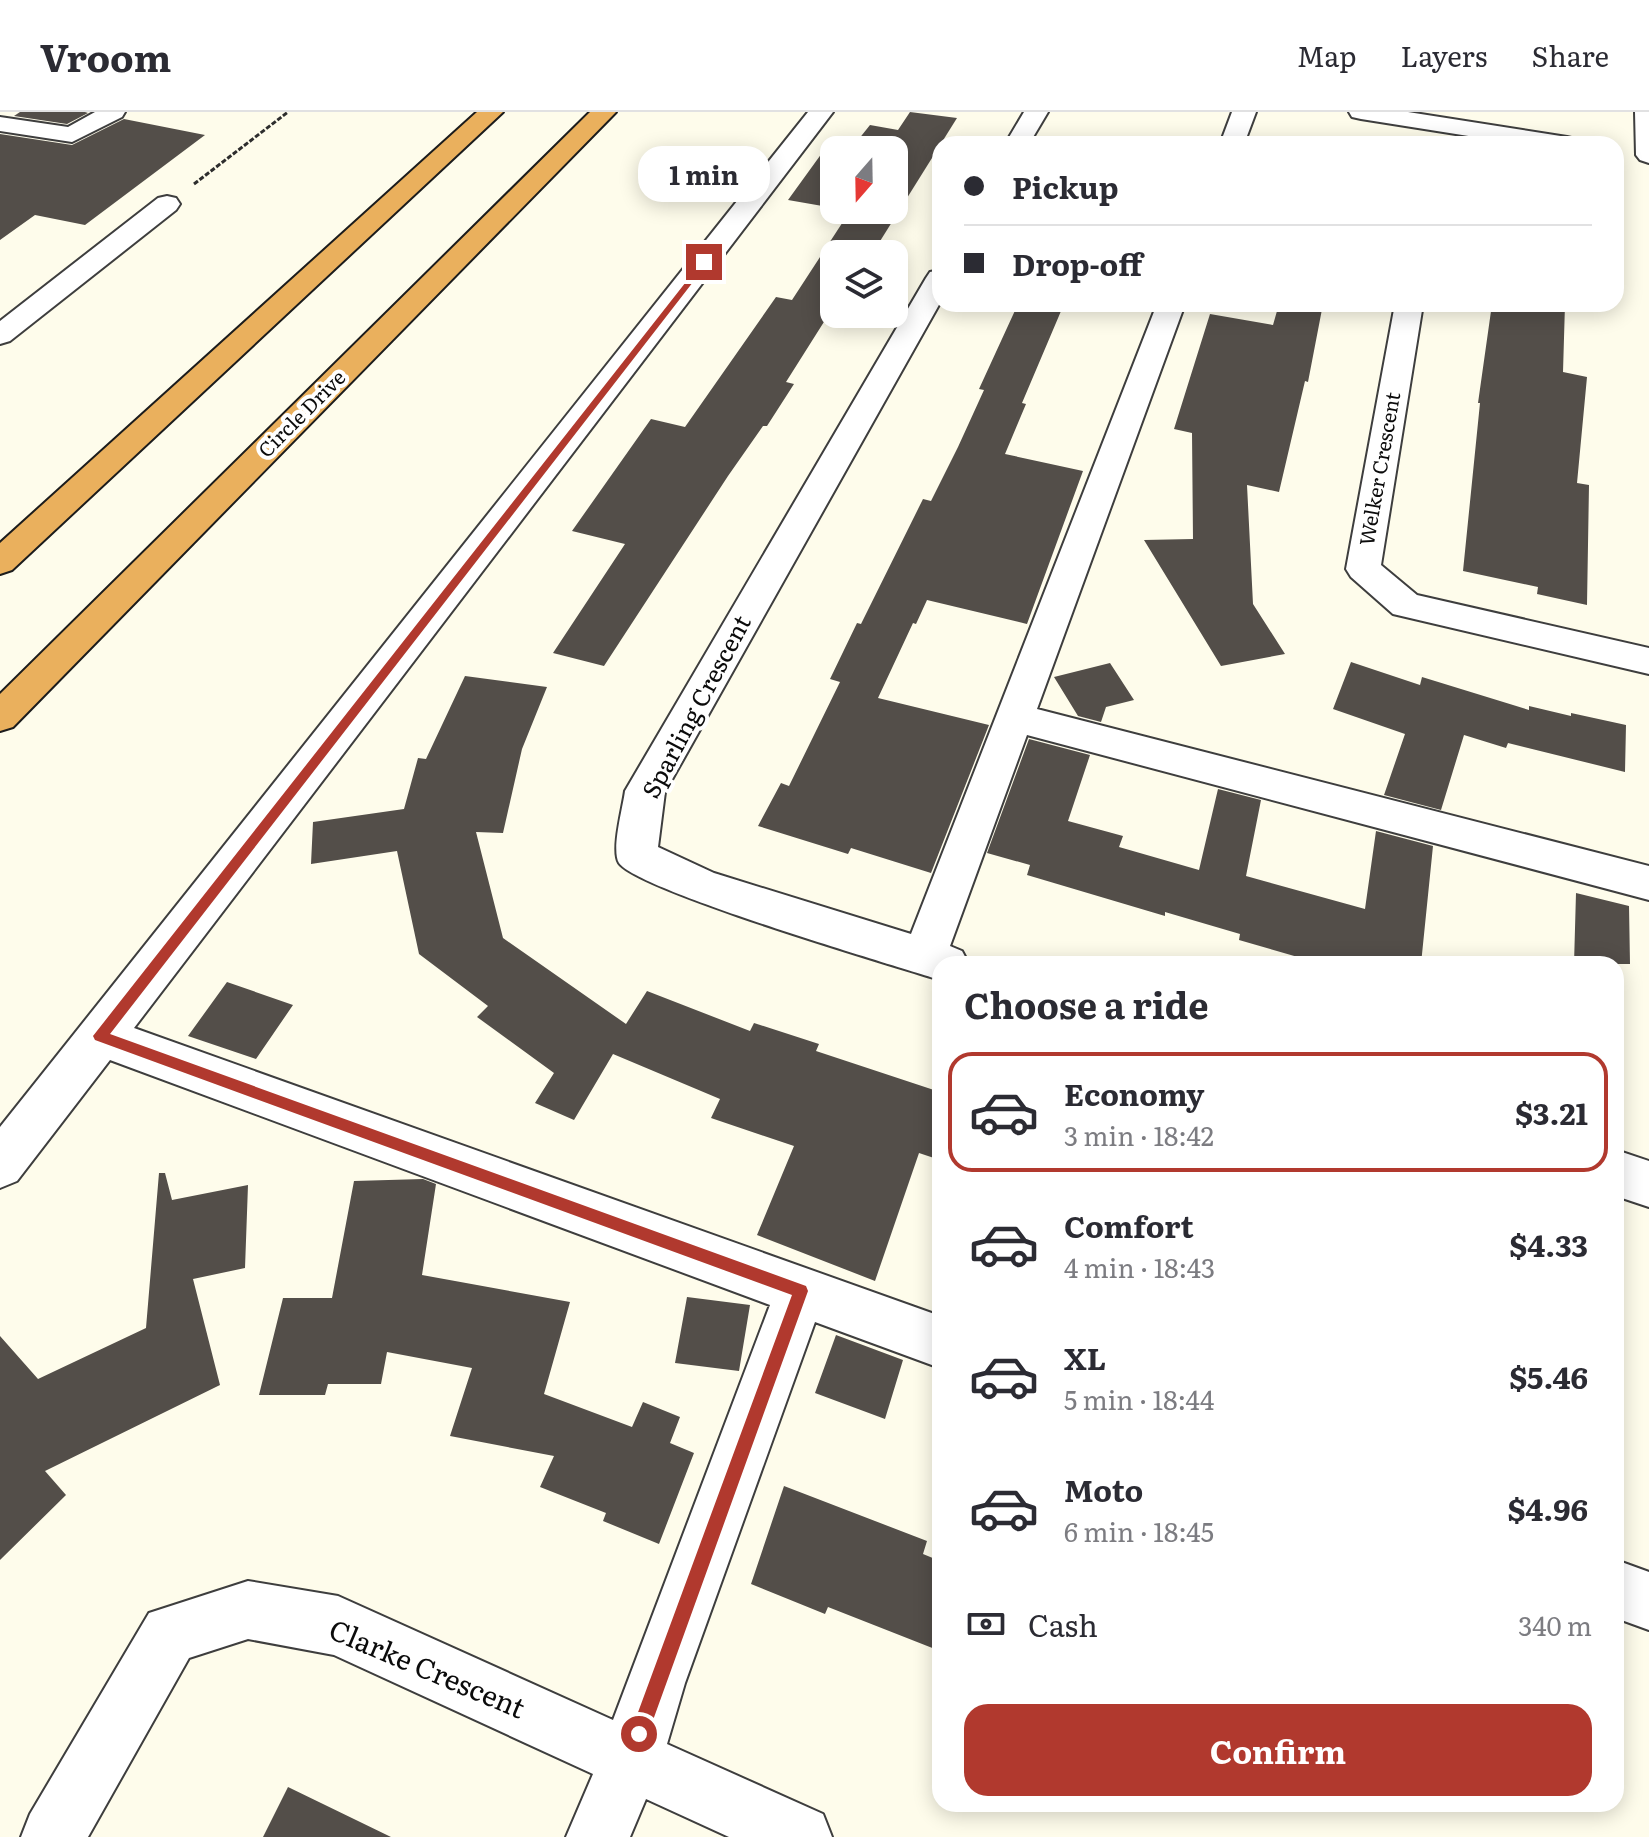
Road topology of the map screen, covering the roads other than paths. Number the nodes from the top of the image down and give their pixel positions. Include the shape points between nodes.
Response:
1 (113, 112) edge
2 (489, 112) edge
3 (604, 112) edge
4 (821, 112) edge
5 (1036, 112) edge
6 (1244, 112) edge
7 (1361, 112) edge
8 (1647, 112) edge
9 (0, 124) edge
10 (1442, 135) edge
11 (1022, 136) edge
12 (1235, 136) edge
13 (1642, 155) edge
14 (167, 204) road end
15 (932, 292) edge
16 (1168, 312) edge
17 (1408, 312) edge
18 (0, 335) edge
19 (0, 562) edge
20 (1649, 661) edge
21 (0, 717) edge
22 (1014, 717) junction
23 (1649, 883) edge
24 (937, 956) edge
25 (932, 959) edge
26 (100, 1036) junction
27 (0, 1165) edge
28 (1624, 1176) edge
29 (1649, 1184) edge
30 (801, 1291) junction
31 (932, 1339) edge
32 (1624, 1592) edge
33 (1649, 1601) edge
34 (631, 1759) junction
35 (53, 1837) edge
36 (598, 1837) edge
37 (800, 1837) edge

1 - 9 street via 72,135
2 - 19 highway
3 - 21 highway, Circle Drive
4 - 26 street
5 - 11 street
6 - 12 street
7 - 10 street
8 - 13 street
14 - 18 street
15 - 25 street, Sparling Crescent via 645,791 636,855 702,886
16 - 22 street
17 - 20 street, Welker Crescent via 1363,569 1406,605
22 - 23 street
22 - 24 street
26 - 27 street
26 - 30 street
28 - 29 street
30 - 31 street
30 - 34 street
32 - 33 street
34 - 35 street, Clarke Crescent via 338,1626 248,1610 170,1634
34 - 36 street
34 - 37 street, Clarke Crescent

